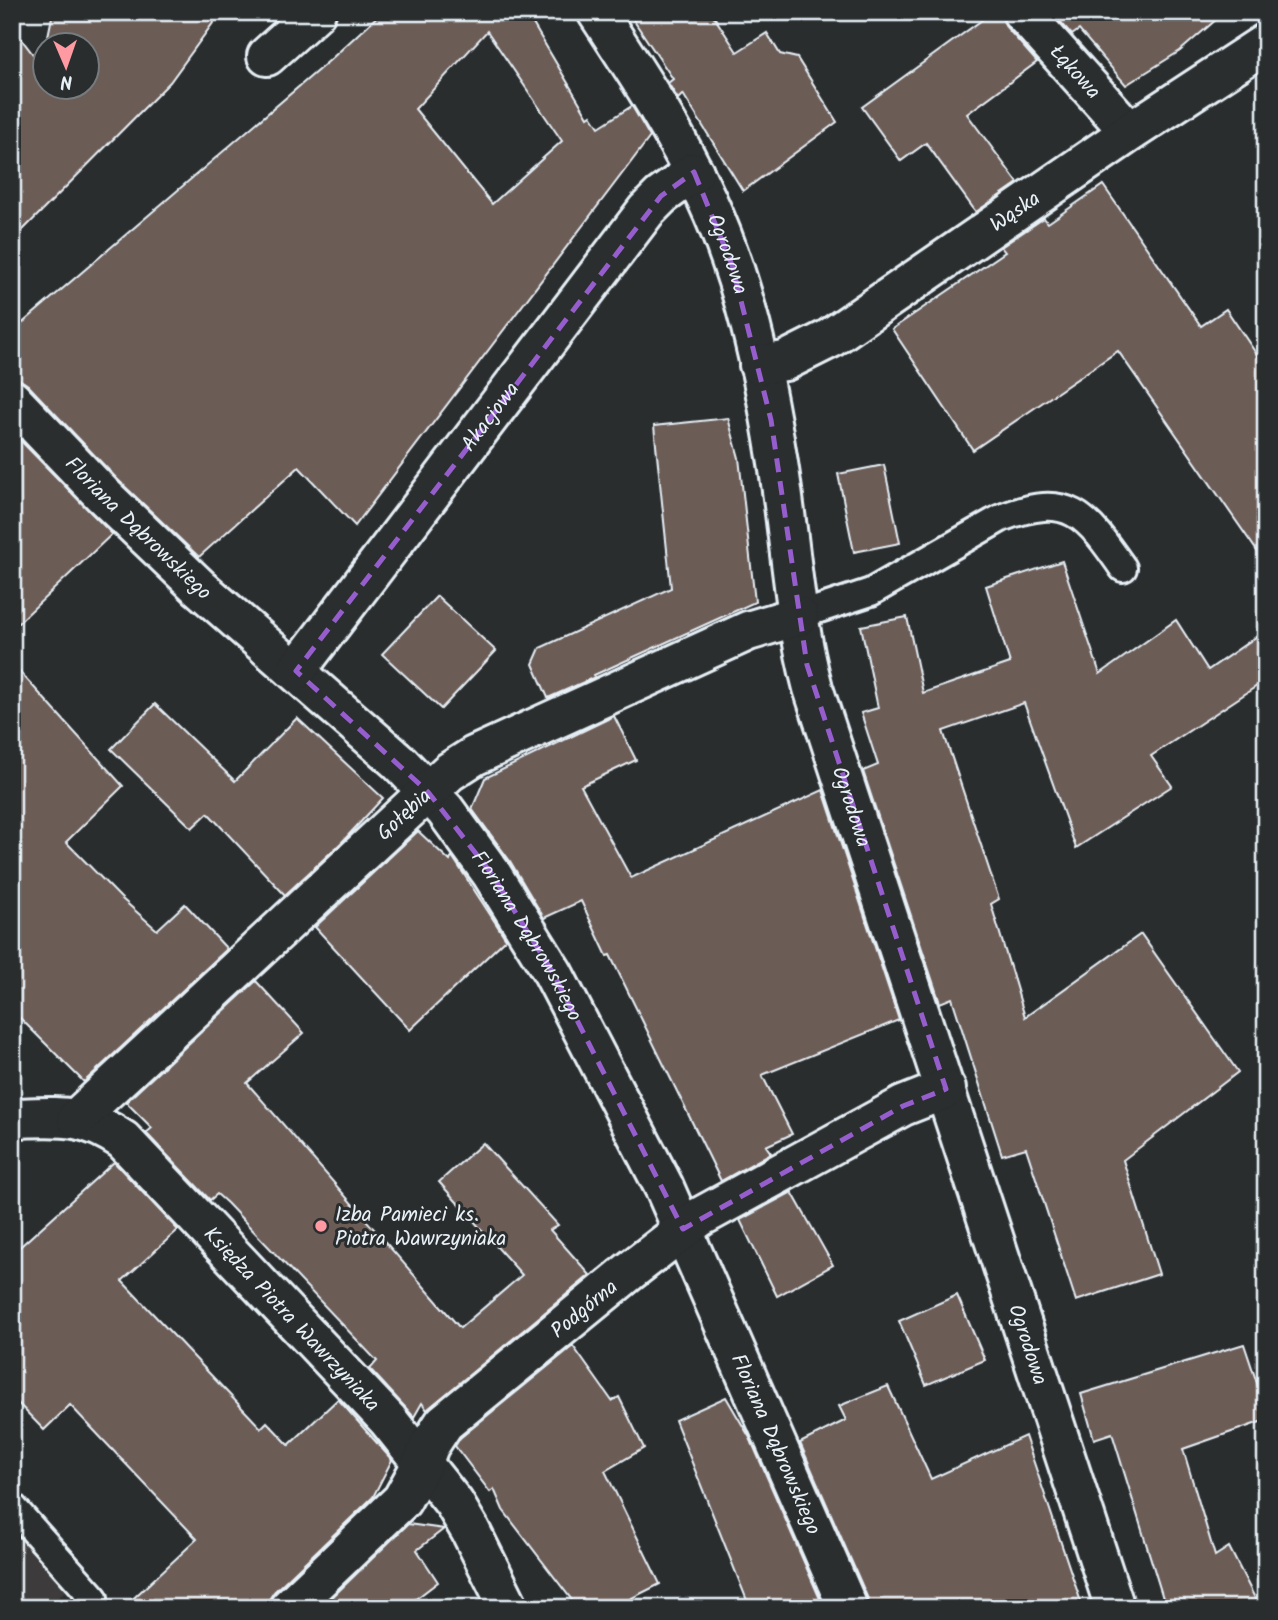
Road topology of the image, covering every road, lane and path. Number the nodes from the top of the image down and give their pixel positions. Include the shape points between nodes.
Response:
1 (316, 12) edge
2 (597, 12) edge
3 (1022, 12) edge
4 (1263, 12) edge
5 (1266, 17) edge
6 (1266, 44) edge
7 (267, 56) dead end
8 (1130, 132) junction
9 (694, 172) junction
10 (759, 365) junction
11 (12, 400) edge
12 (1123, 568) dead end
13 (798, 616) junction
14 (296, 671) junction
15 (428, 792) junction
16 (946, 1089) junction
17 (12, 1118) edge
18 (77, 1118) junction
19 (683, 1229) junction
20 (423, 1462) junction
21 (12, 1506) edge
22 (83, 1608) edge
23 (289, 1608) edge
24 (509, 1608) edge
25 (848, 1608) edge
26 (1115, 1608) edge

1 - 7 street
2 - 9 street, Ogrodowa
3 - 8 street, Łąkowa
4 - 5 street
6 - 8 street, Wąska
8 - 10 street, Wąska via 830,339 785,361
9 - 10 street, Ogrodowa via 732,265
9 - 14 street, Akacjowa via 660,195 646,211
10 - 13 street, Ogrodowa via 777,457
11 - 14 street, Floriana Dąbrowskiego via 200,588
12 - 13 lane via 1087,520 1068,510 1021,510 871,592
13 - 15 street, Gołębia via 748,631 474,756
13 - 16 street, Ogrodowa via 813,688
14 - 15 street, Floriana Dąbrowskiego
15 - 18 street, Gołębia
15 - 19 street, Floriana Dąbrowskiego via 475,850 547,962
16 - 19 street, Podgórna via 903,1106
16 - 26 street, Ogrodowa
17 - 18 street, Księdza Piotra Wawrzyniaka
18 - 20 street, Księdza Piotra Wawrzyniaka via 123,1140
19 - 20 street, Podgórna via 444,1423
19 - 25 street, Floriana Dąbrowskiego
20 - 23 street, Podgórna via 402,1500
20 - 24 street, Księdza Piotra Wawrzyniaka via 470,1530
21 - 22 lane via 94,1598

